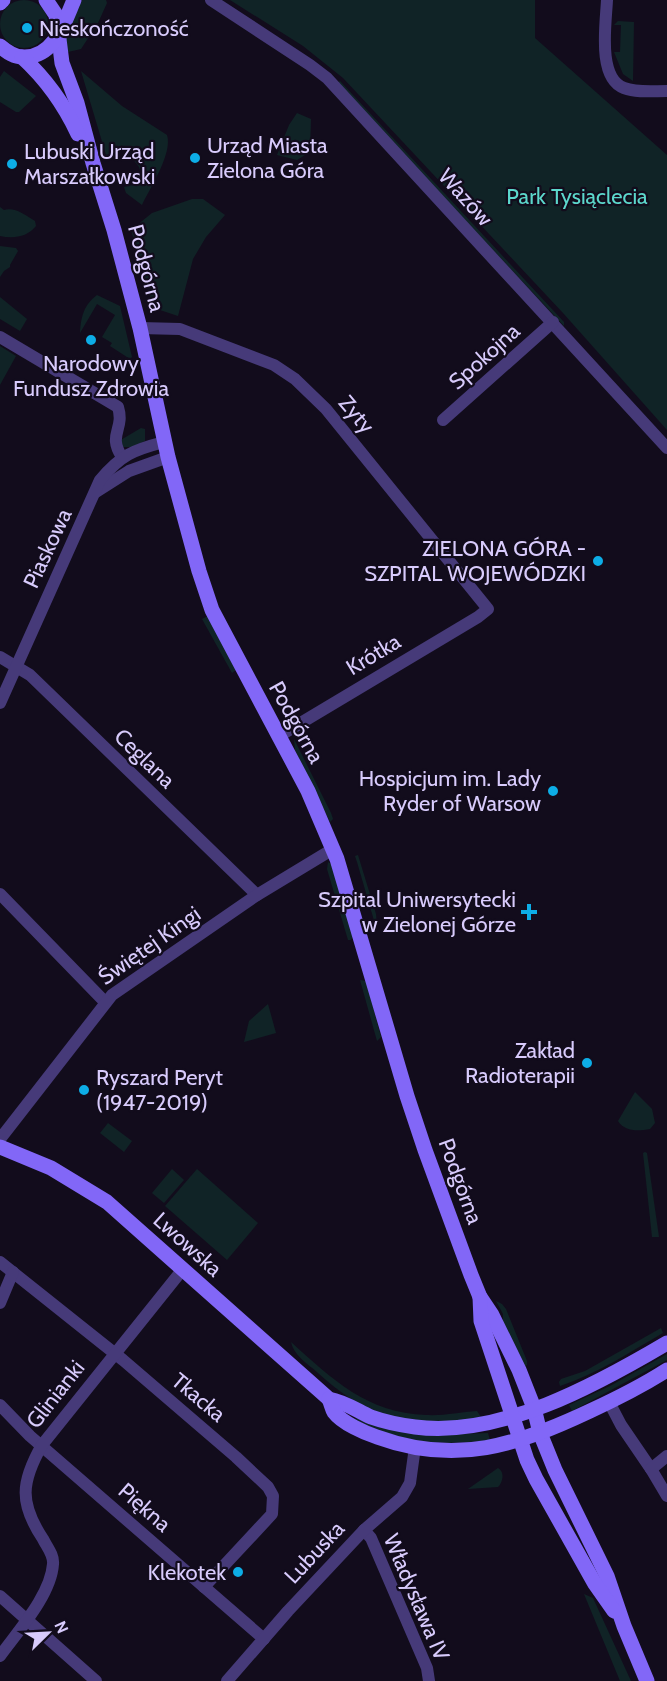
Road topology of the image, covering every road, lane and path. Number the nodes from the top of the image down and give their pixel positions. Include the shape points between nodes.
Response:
1 (46, 0) edge
2 (74, 0) edge
3 (211, 0) edge
4 (607, 0) edge
5 (58, 35) junction
6 (0, 46) edge
7 (22, 57) junction
8 (667, 91) edge
9 (93, 164) junction
10 (553, 322) junction
11 (140, 328) junction
12 (0, 337) edge
13 (443, 420) dead end
14 (667, 448) edge
15 (166, 450) junction
16 (122, 457) junction
17 (96, 492) junction
18 (488, 609) joint
19 (0, 657) edge
20 (17, 667) junction
21 (0, 703) edge
22 (279, 736) junction
23 (333, 849) junction
24 (0, 894) edge
25 (257, 895) junction
26 (105, 1002) junction
27 (0, 1139) edge
28 (0, 1147) edge
29 (0, 1262) edge
30 (183, 1269) junction
31 (13, 1272) junction
32 (480, 1297) junction
33 (0, 1303) edge
34 (667, 1343) edge
35 (114, 1353) junction
36 (634, 1362) junction
37 (667, 1370) edge
38 (624, 1394) junction
39 (329, 1399) junction
40 (609, 1402) junction
41 (0, 1405) edge
42 (534, 1408) junction
43 (514, 1417) junction
44 (540, 1433) junction
45 (522, 1440) junction
46 (42, 1445) junction
47 (415, 1447) junction
48 (667, 1456) edge
49 (651, 1469) junction
50 (667, 1496) edge
51 (364, 1530) junction
52 (204, 1587) junction
53 (0, 1596) edge
54 (27, 1618) junction
55 (624, 1626) junction
56 (264, 1639) junction
57 (0, 1656) edge
58 (96, 1681) edge
59 (227, 1681) edge
60 (429, 1681) edge
61 (647, 1681) edge

1 - 5 street, Podgórna via 56,15
2 - 5 street
3 - 10 street, Wazów via 327,78
4 - 8 street via 606,61 614,81 631,90
5 - 7 street via 46,50
5 - 9 street, Podgórna via 62,63
6 - 7 street, Podgórna
7 - 9 street, Podgórna via 39,72 66,109
9 - 11 street, Podgórna
10 - 13 street, Spokojna
10 - 14 street, Wazów
11 - 15 street, Podgórna
11 - 18 street, Zyty via 180,329 274,365 295,379 385,480
12 - 16 street via 118,407 121,418 115,440
15 - 16 street, Piaskowa via 143,447
15 - 17 street
15 - 22 street, Podgórna via 212,610
16 - 17 street, Piaskowa via 100,480
17 - 20 street, Piaskowa
18 - 22 street, Krótka
19 - 20 street, Ceglana
20 - 21 street, Piaskowa
20 - 25 street, Ceglana
22 - 23 street, Podgórna
23 - 25 street, Świętej Kingi
23 - 32 street, Podgórna via 425,1150
24 - 26 street
25 - 26 street, Świętej Kingi
26 - 27 street, Świętej Kingi
28 - 30 street, Lwowska via 87,1188
29 - 31 street, Tkacka
30 - 35 street, Glinianki
30 - 39 street, Lwowska
31 - 33 street
31 - 35 street, Tkacka
32 - 42 street, Podgórna
32 - 43 street, Podgórna via 481,1321
34 - 36 street, Lwowska
35 - 46 street, Glinianki
35 - 52 street, Tkacka via 238,1458 273,1496 272,1514
36 - 38 street
36 - 42 street, Lwowska
37 - 38 street, Lwowska
38 - 40 street, Lwowska
39 - 43 street, Lwowska via 342,1401 386,1422 433,1429 468,1428
39 - 47 street, Lwowska via 334,1412 357,1428
40 - 44 street, Lwowska
40 - 49 street
41 - 46 street, Piękna
42 - 43 street, Lwowska
42 - 44 street, Podgórna
43 - 45 street, Podgórna
44 - 45 street, Lwowska
44 - 55 street, Podgórna via 607,1576
45 - 47 street, Lwowska via 477,1450
45 - 55 street, Podgórna via 527,1460 563,1530
46 - 52 street, Piękna
46 - 54 street, Glinianki via 24,1489 36,1529 54,1560 49,1582
47 - 51 street, Lubuska via 406,1491
48 - 49 street
49 - 50 street
51 - 56 street, Lubuska
51 - 60 street, Władysława IV via 371,1538 427,1668
52 - 56 street, Piękna
53 - 54 street
54 - 57 street, Glinianki
54 - 58 street
55 - 61 street, Podgórna
56 - 59 street, Lubuska

